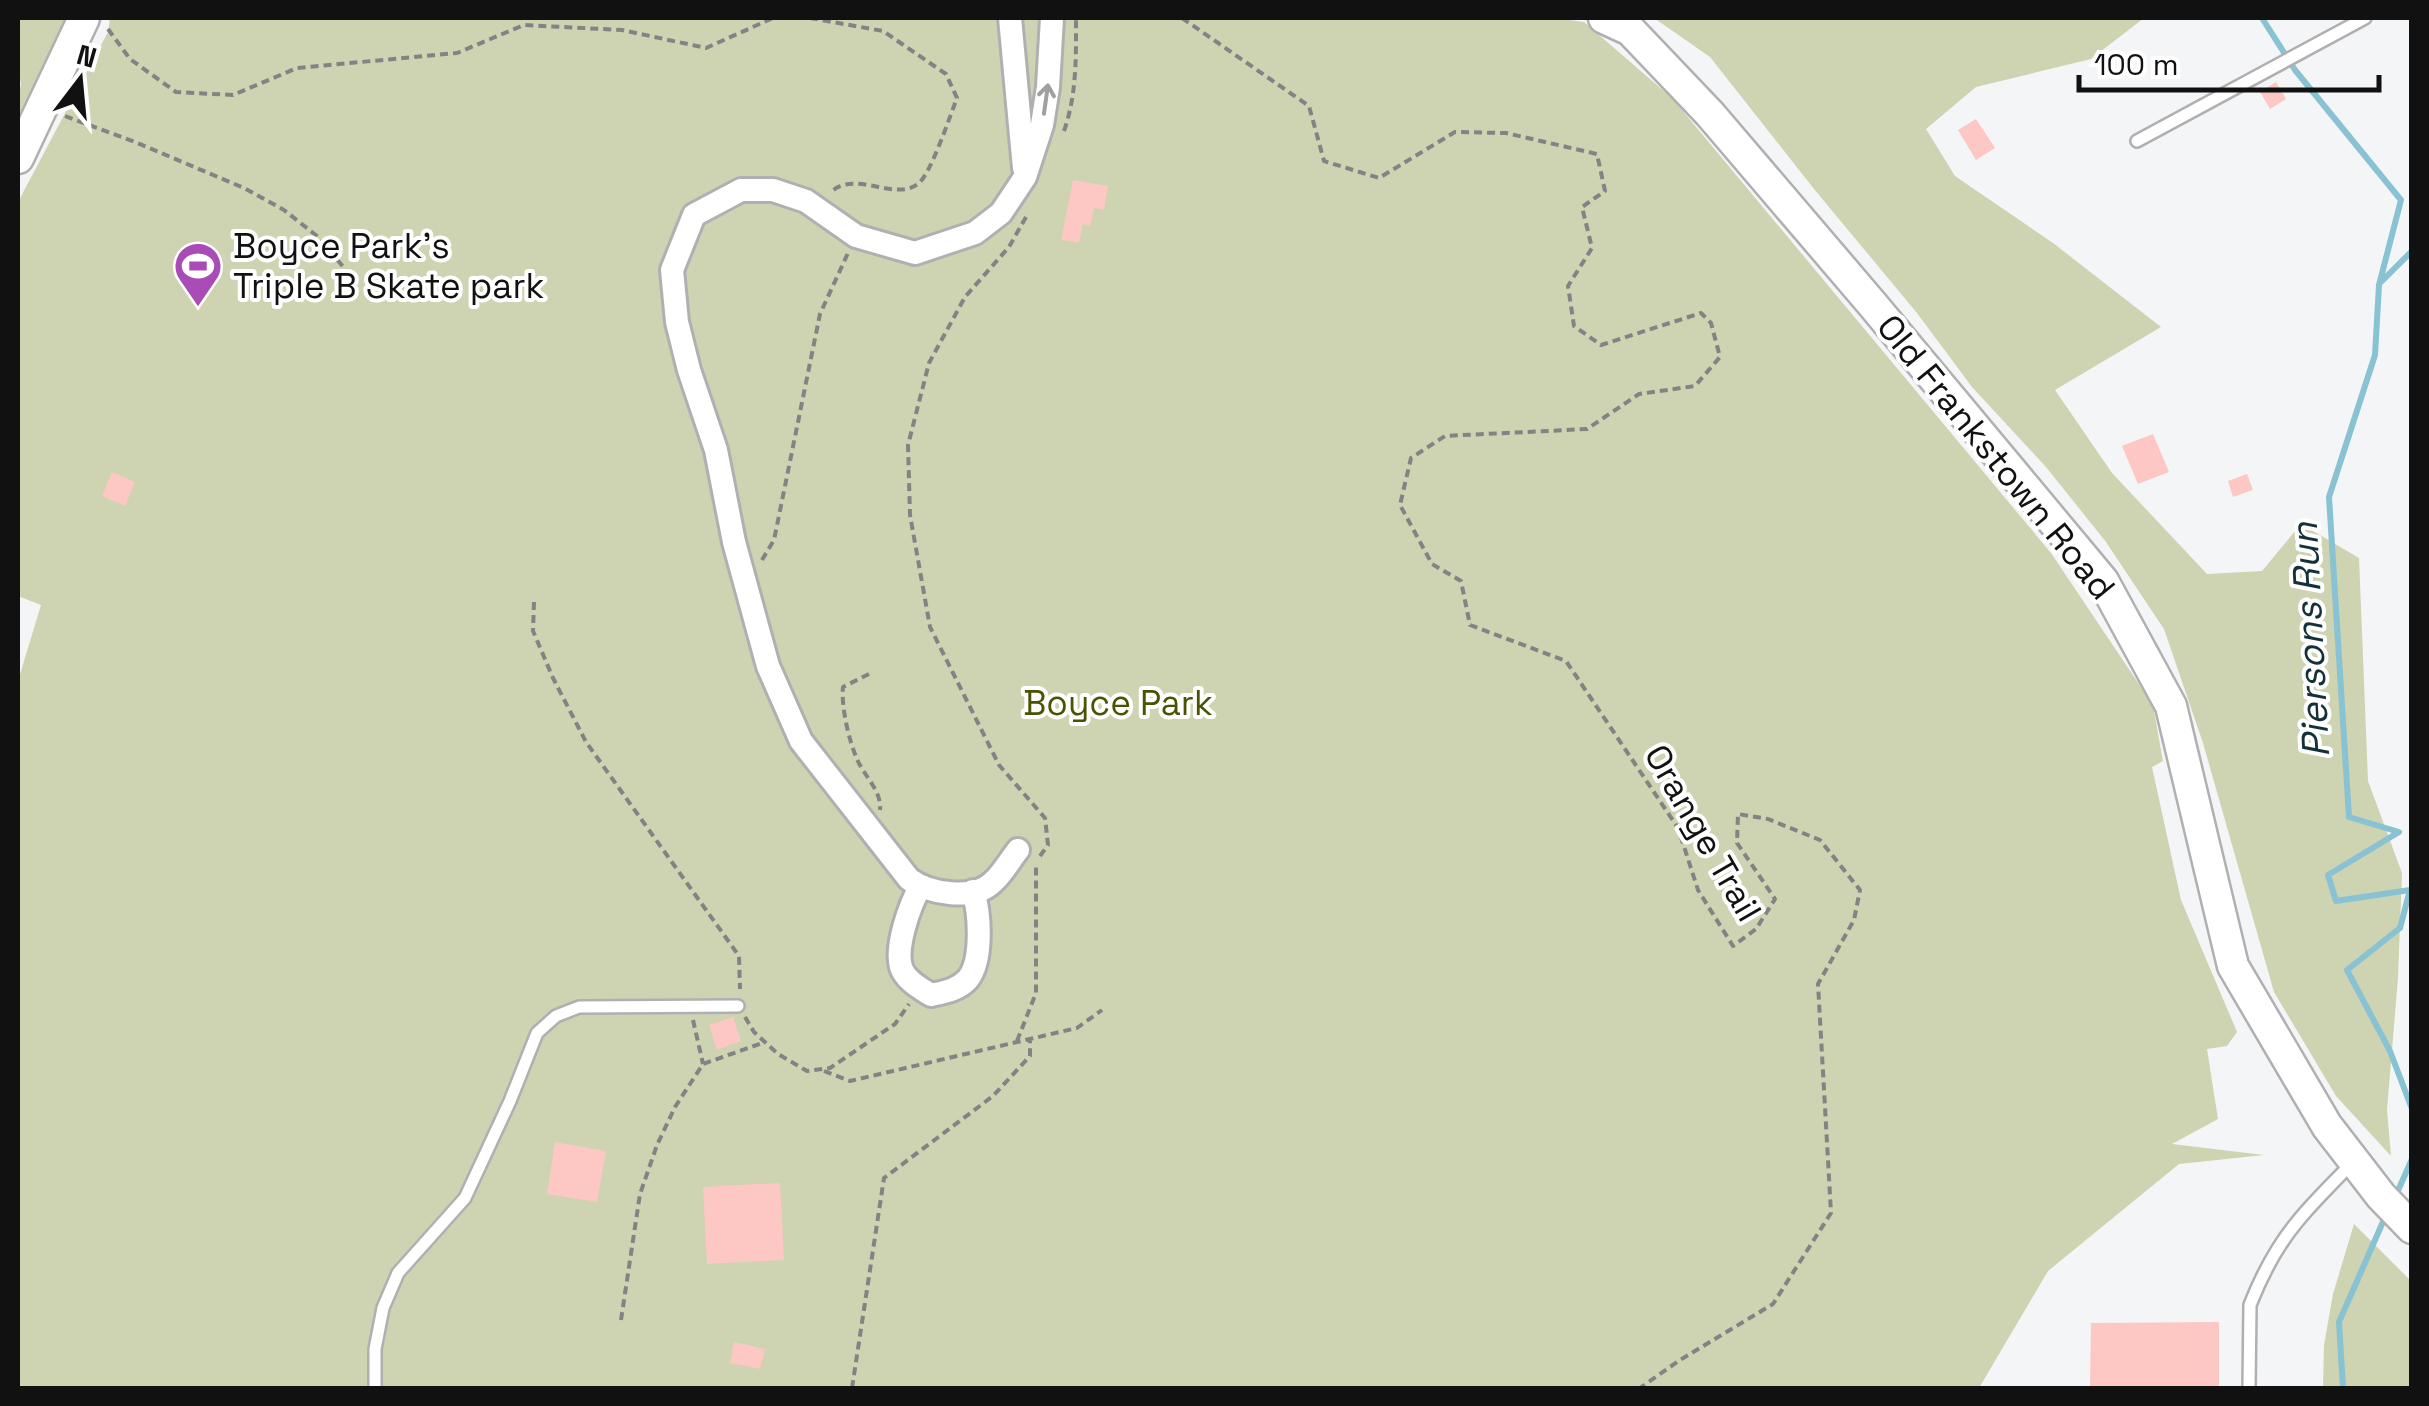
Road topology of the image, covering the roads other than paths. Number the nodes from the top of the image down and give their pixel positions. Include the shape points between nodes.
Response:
1 (84, 18) edge
2 (1010, 18) edge
3 (1052, 18) edge
4 (1604, 18) edge
5 (2365, 18) edge
6 (2137, 142) dead end
7 (18, 158) edge
8 (1025, 177) junction
9 (1018, 850) dead end
10 (920, 886) junction
11 (972, 891) junction
12 (738, 1006) road end
13 (2354, 1161) junction
14 (2397, 1213) edge
15 (375, 1388) edge
16 (2249, 1388) edge

1 - 7 street
2 - 8 street
8 -> 3 street via 1042,125
4 - 13 street, Old Frankstown Road via 1630,30 1710,114 2103,580 2171,706 2233,966
5 - 6 lane
8 - 10 street via 1001,214 975,233 915,254 856,236 806,201 773,190 741,190 694,215 672,270 689,370 716,450 768,666 802,741
9 - 11 street via 990,886
10 - 11 street via 958,895
10 - 11 street via 910,904 901,967 931,995 970,977 979,942
12 - 15 lane via 579,1007 537,1033 465,1198 398,1272 382,1308
13 - 14 street, Old Frankstown Road
13 - 16 lane via 2296,1223 2255,1293

